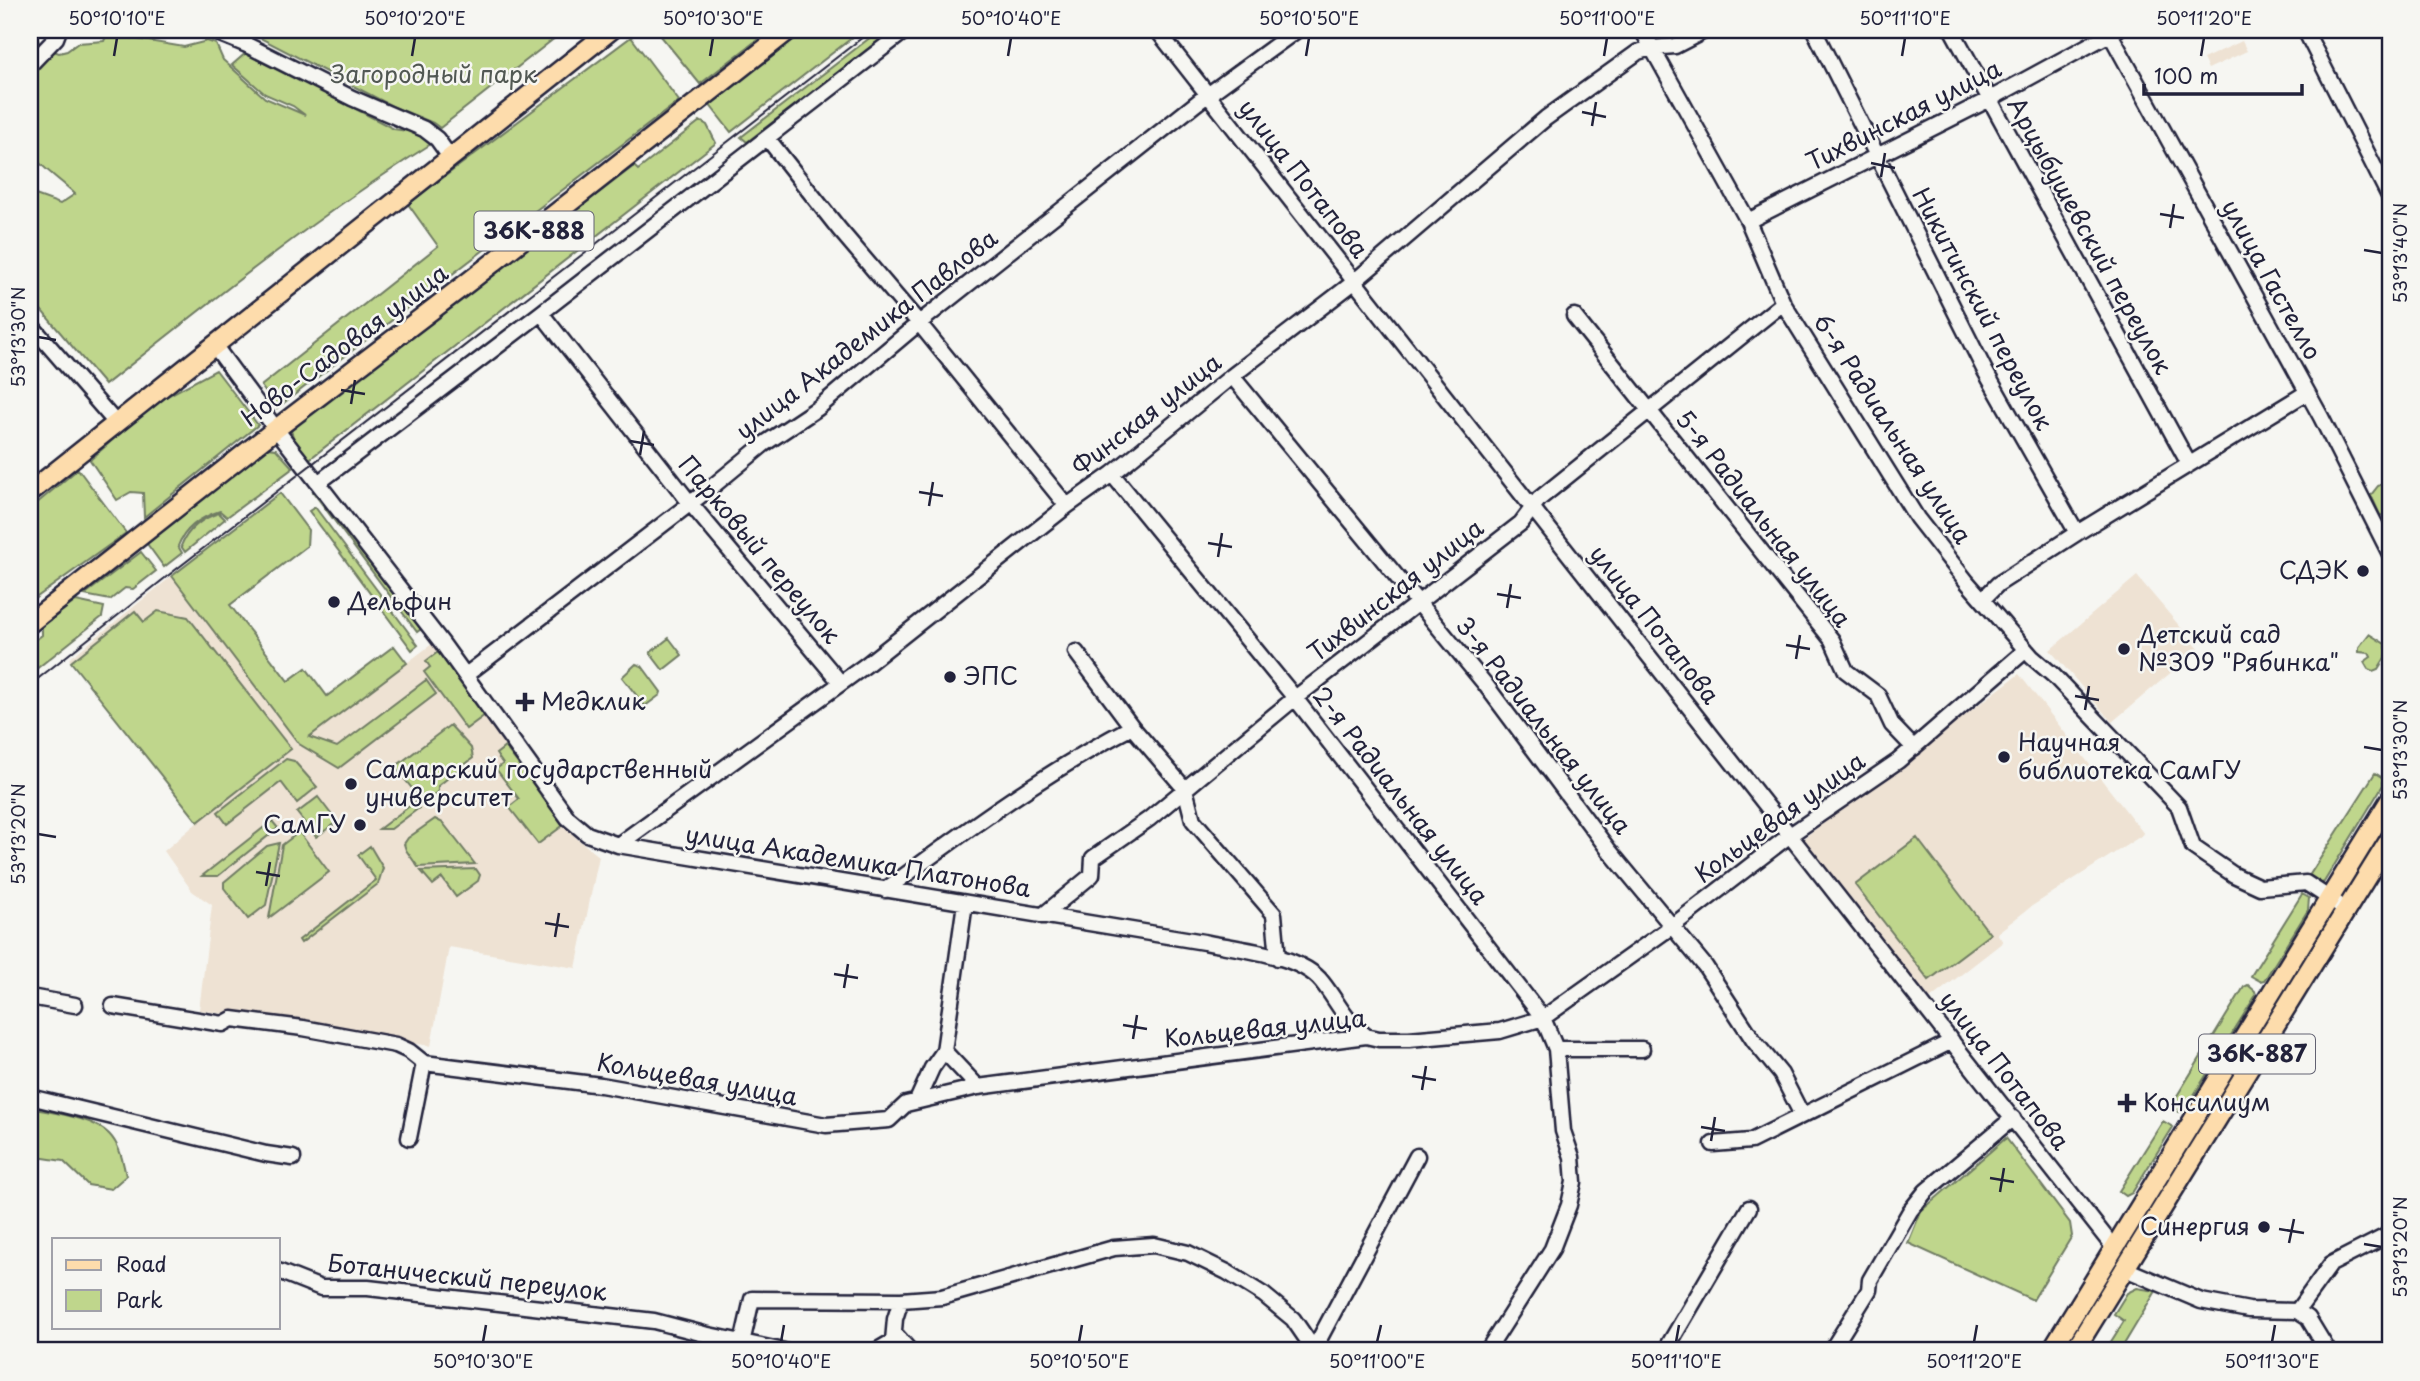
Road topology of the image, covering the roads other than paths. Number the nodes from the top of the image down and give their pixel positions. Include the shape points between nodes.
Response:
1 (59, 30) edge
2 (210, 30) edge
3 (611, 30) edge
4 (789, 30) edge
5 (906, 30) edge
6 (1157, 30) edge
7 (1297, 30) edge
8 (1642, 30) edge
9 (1706, 30) edge
10 (1814, 30) edge
11 (1952, 30) edge
12 (2305, 30) edge
13 (2111, 31) edge
14 (1651, 48) junction
15 (30, 65) edge
16 (1208, 95) junction
17 (1988, 100) junction
18 (768, 139) junction
19 (450, 156) junction
20 (1877, 156) junction
21 (2390, 198) edge
22 (1748, 221) junction
23 (1354, 280) junction
24 (1783, 303) junction
25 (541, 313) junction
26 (1574, 316) dead end
27 (919, 323) junction
28 (30, 324) edge
29 (214, 345) junction
30 (1232, 376) junction
31 (2306, 393) junction
32 (1648, 411) junction
33 (116, 423) junction
34 (276, 429) junction
35 (2189, 464) junction
36 (1112, 474) junction
37 (318, 483) junction
38 (30, 492) edge
39 (690, 503) junction
40 (1068, 506) junction
41 (1534, 509) junction
42 (2077, 533) junction
43 (2390, 554) edge
44 (1983, 599) junction
45 (1417, 603) junction
46 (30, 622) edge
47 (2026, 650) junction
48 (1076, 652) dead end
49 (466, 675) junction
50 (839, 682) junction
51 (1295, 698) junction
52 (1132, 727) junction
53 (1914, 748) junction
54 (1185, 789) junction
55 (2390, 800) edge
56 (2390, 820) edge
57 (1790, 835) junction
58 (2390, 839) edge
59 (618, 845) junction
60 (885, 890) junction
61 (2334, 901) junction
62 (965, 903) junction
63 (1042, 916) junction
64 (1671, 927) junction
65 (1278, 958) junction
66 (30, 997) edge
67 (75, 1005) dead end
68 (113, 1006) dead end
69 (1543, 1018) junction
70 (1367, 1036) junction
71 (1952, 1041) junction
72 (1556, 1049) junction
73 (1642, 1049) dead end
74 (944, 1051) junction
75 (424, 1063) junction
76 (978, 1087) junction
77 (30, 1097) edge
78 (917, 1101) junction
79 (1802, 1115) junction
80 (2012, 1118) junction
81 (409, 1138) dead end
82 (1713, 1144) dead end
83 (1417, 1156) dead end
84 (293, 1158) dead end
85 (1749, 1209) dead end
86 (2390, 1234) edge
87 (2119, 1257) junction
88 (280, 1272) edge
89 (901, 1300) junction
90 (2297, 1311) junction
91 (895, 1334) junction
92 (742, 1343) junction
93 (1315, 1350) edge
94 (784, 1351) edge
95 (876, 1351) edge
96 (910, 1351) edge
97 (1487, 1351) edge
98 (1665, 1351) edge
99 (1831, 1351) edge
100 (2051, 1351) edge
101 (2063, 1351) edge
102 (2074, 1351) edge
103 (2328, 1351) edge

1 - 15 street
2 - 19 street via 424,129
3 - 19 main road
4 - 34 main road, Ново-Садовая улица / 36К-888
5 - 18 street
6 - 16 street, улица Потапова
7 - 16 street, улица Академика Павлова
8 - 14 street, 6-я Радиальная улица
9 - 14 street, Финская улица via 1675,46
10 - 20 street, Никитинский переулок
11 - 17 street, Арцыбушевский переулок
12 - 21 street
13 - 17 street, Тихвинская улица
13 - 31 street, улица Гастелло
14 - 22 street, 6-я Радиальная улица
14 - 23 street, Финская улица via 1638,52 1546,118
16 - 23 street, улица Потапова
16 - 27 street, улица Академика Павлова
17 - 20 street, Тихвинская улица
17 - 35 street, Арцыбушевский переулок
18 - 25 street
18 - 27 street
19 - 29 main road
20 - 22 street, Тихвинская улица
20 - 42 street, Никитинский переулок via 1985,371
22 - 24 street, 6-я Радиальная улица
23 - 30 street, Финская улица
23 - 41 street, улица Потапова
24 - 32 street, Тихвинская улица
24 - 44 street, 6-я Радиальная улица via 1917,518
25 - 37 street
25 - 39 street, Парковый переулок
26 - 32 street, 5-я Радиальная улица
27 - 39 street, улица Академика Павлова via 818,408
27 - 40 street
28 - 33 street
29 - 33 main road
29 - 34 street, улица Академика Платонова
30 - 36 street, Финская улица
30 - 45 street, 3-я Радиальная улица
31 - 35 street
31 - 43 street, улица Гастелло
32 - 41 street, Тихвинская улица via 1539,499
32 - 53 street, 5-я Радиальная улица via 1832,640 1846,671 1878,695 1892,725
33 - 38 main road
34 - 37 street, улица Академика Платонова
34 - 46 main road, Ново-Садовая улица / 36К-888
35 - 42 street
36 - 40 street, Финская улица
36 - 51 street, 2-я Радиальная улица
37 - 49 street, улица Академика Платонова
39 - 49 street, улица Академика Павлова
39 - 50 street, Парковый переулок
40 - 50 street, Финская улица
41 - 45 street, Тихвинская улица
41 - 57 street, улица Потапова
42 - 44 street via 1998,584
44 - 47 street, 6-я Радиальная улица
45 - 51 street, Тихвинская улица
45 - 64 street, 3-я Радиальная улица via 1485,684
47 - 53 street, Кольцевая улица
47 - 61 street, 6-я Радиальная улица via 2179,807 2193,847 2260,887 2306,883
48 - 52 street
49 - 59 street, улица Академика Платонова via 568,818 587,834
50 - 59 street, Финская улица
51 - 54 street, Тихвинская улица
51 - 69 street, 2-я Радиальная улица
52 - 54 street
52 - 60 street via 1091,749
53 - 57 street, Кольцевая улица
54 - 63 street, Тихвинская улица via 1093,858 1092,875
54 - 65 street via 1193,820 1274,914
55 - 61 main road, 36К-887
56 - 61 main road, 36К-887
57 - 64 street, Кольцевая улица
57 - 71 street, улица Потапова
58 - 87 main road, 36К-887
59 - 60 street, улица Академика Платонова
60 - 62 street, улица Академика Платонова
61 - 87 main road, 36К-887
62 - 63 street, улица Академика Платонова
62 - 74 street
63 - 65 street, улица Академика Платонова
64 - 69 street, Кольцевая улица
64 - 79 street, 3-я Радиальная улица via 1705,966 1781,1074
65 - 70 street, улица Академика Платонова via 1313,973 1351,1025
66 - 67 street
68 - 75 street, Кольцевая улица via 223,1024 232,1019 303,1028 396,1045
69 - 70 street, Кольцевая улица via 1500,1031 1409,1039
69 - 72 street, 2-я Радиальная улица
70 - 76 street, Кольцевая улица
71 - 79 street
71 - 80 street, улица Потапова
72 - 73 street
72 - 97 street, 2-я Радиальная улица via 1563,1131 1572,1157 1574,1182 1569,1205 1552,1249
74 - 76 street
74 - 78 street
75 - 78 street, Кольцевая улица via 601,1085 826,1125 889,1120 906,1104
75 - 81 street
76 - 78 street, Кольцевая улица
77 - 84 street
79 - 82 street via 1751,1141
80 - 87 street, улица Потапова
80 - 99 street via 1926,1191 1910,1211
83 - 93 street
85 - 98 street
86 - 90 street via 2331,1264
87 - 90 street via 2201,1301 2249,1310
87 - 100 main road, 36К-887
87 - 101 main road, 36К-887
87 - 102 main road, 36К-887
88 - 92 street, Ботанический переулок via 321,1288 368,1288 654,1321
89 - 91 street
89 - 92 street via 752,1299
89 - 93 street via 942,1297 1114,1248 1154,1245 1188,1253 1265,1295 1293,1320
90 - 103 street via 2308,1318
91 - 95 street via 893,1341
91 - 96 street
92 - 94 street, Ботанический переулок

